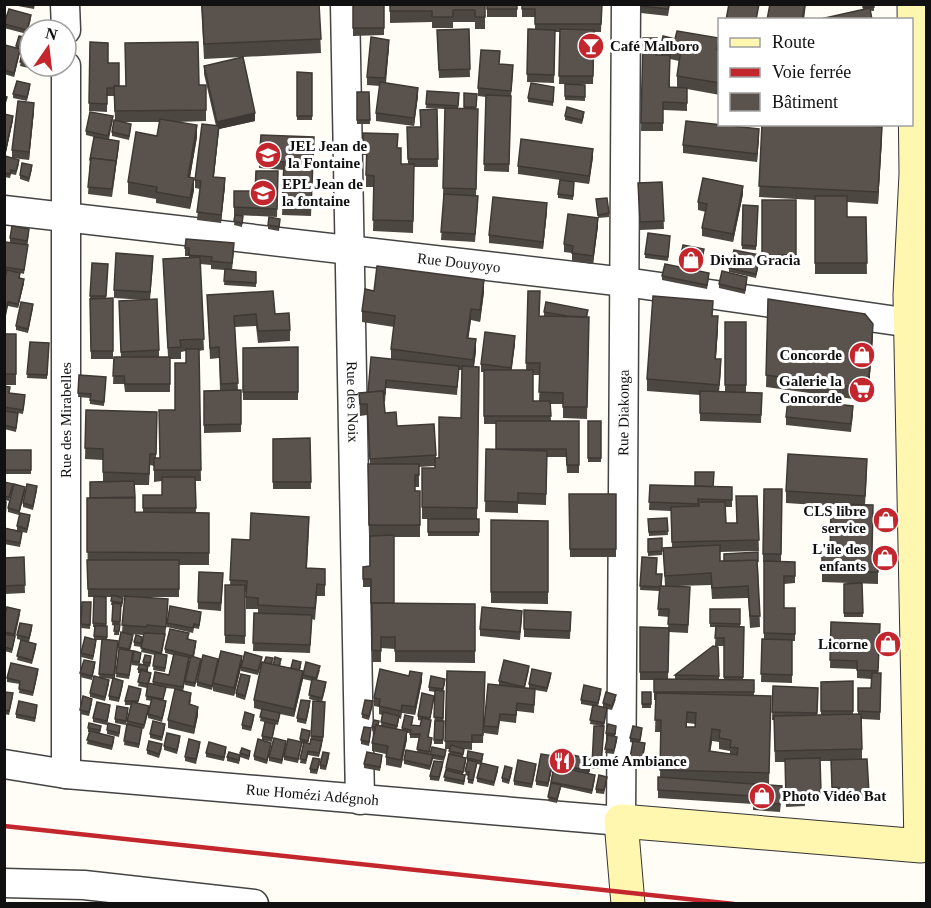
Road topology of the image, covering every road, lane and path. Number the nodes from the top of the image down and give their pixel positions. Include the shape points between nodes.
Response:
1 (345, 4) edge
2 (626, 4) edge
3 (914, 4) edge
4 (66, 78) edge
5 (921, 81) edge
6 (4, 210) edge
7 (66, 217) junction
8 (349, 252) junction
9 (625, 282) junction
10 (916, 305) edge
11 (4, 764) edge
12 (66, 774) junction
13 (360, 800) junction
14 (621, 821) junction
15 (924, 847) edge
16 (4, 883) edge
17 (84, 894) edge
18 (254, 903) edge
19 (628, 903) edge

1 - 8 street, Rue des Noix
2 - 9 street, Rue Diakonga
3 - 5 main road
4 - 7 street, Rue des Mirabelles
5 - 10 main road
6 - 7 street, Rue Douyoyo
7 - 8 street, Rue Douyoyo
7 - 12 street, Rue des Mirabelles
8 - 9 street, Rue Douyoyo
8 - 13 street, Rue des Noix
9 - 10 street, Rue Douyoyo
9 - 14 street, Rue Diakonga
10 - 15 main road
11 - 12 street, Rue Homézi Adégnoh
12 - 13 street, Rue Homézi Adégnoh
13 - 14 street, Rue Homézi Adégnoh
14 - 15 main road
14 - 19 main road
16 - 17 street
17 - 18 street

